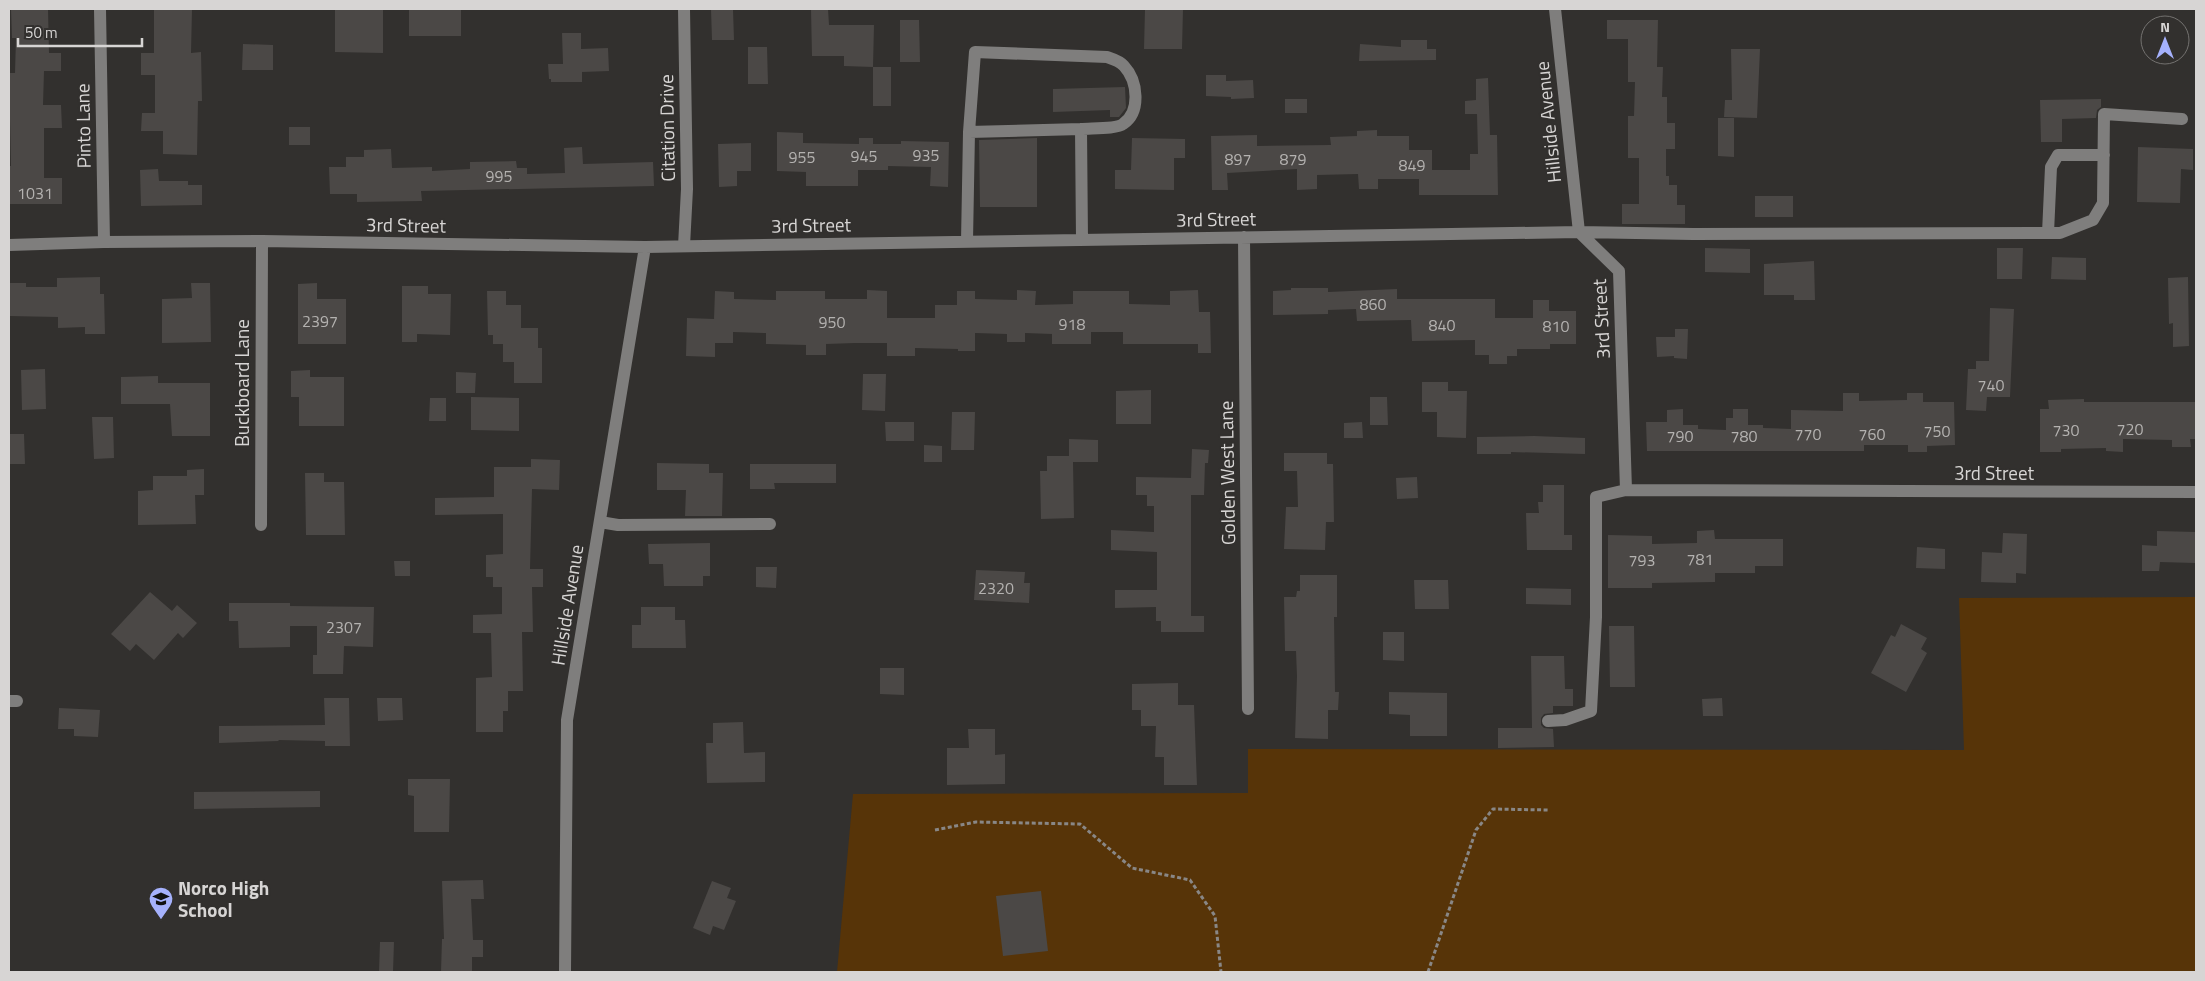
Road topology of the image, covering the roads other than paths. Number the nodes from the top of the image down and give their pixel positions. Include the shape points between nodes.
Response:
1 (100, 9) edge
2 (684, 9) edge
3 (1556, 9) edge
4 (2182, 119) dead end
5 (1081, 129) junction
6 (969, 132) junction
7 (2104, 156) junction
8 (1579, 232) junction
9 (2048, 233) junction
10 (1244, 237) junction
11 (1082, 240) junction
12 (104, 242) junction
13 (262, 242) junction
14 (967, 242) junction
15 (9, 245) edge
16 (684, 246) junction
17 (645, 247) junction
18 (1626, 490) junction
19 (2196, 492) edge
20 (600, 522) junction
21 (770, 524) dead end
22 (261, 525) dead end
23 (1248, 709) dead end
24 (1548, 721) dead end
25 (565, 972) edge

1 - 12 street, Pinto Lane
2 - 16 street, Citation Drive via 687,189
3 - 8 street, Hillside Avenue
4 - 7 street via 2104,114
5 - 6 street
5 - 6 street via 1121,126 1132,116 1136,94 1130,74 1122,64 1107,57 975,52
5 - 11 street
6 - 14 street
7 - 9 street via 2103,203 2093,220 2060,233
7 - 9 street via 2058,155 2050,167
8 - 9 street
8 - 10 street, 3rd Street
8 - 18 street, 3rd Street via 1619,271
10 - 11 street, 3rd Street
10 - 23 street, Golden West Lane
11 - 14 street, 3rd Street
12 - 13 street, 3rd Street
12 - 15 street, 3rd Street
13 - 17 street, 3rd Street
13 - 22 street, Buckboard Lane
14 - 16 street, 3rd Street
16 - 17 street, 3rd Street
17 - 20 street, Hillside Avenue
18 - 19 street, 3rd Street
18 - 24 street via 1596,497 1596,617 1591,711 1566,720
20 - 21 street via 627,525
20 - 25 street, Hillside Avenue via 567,720

